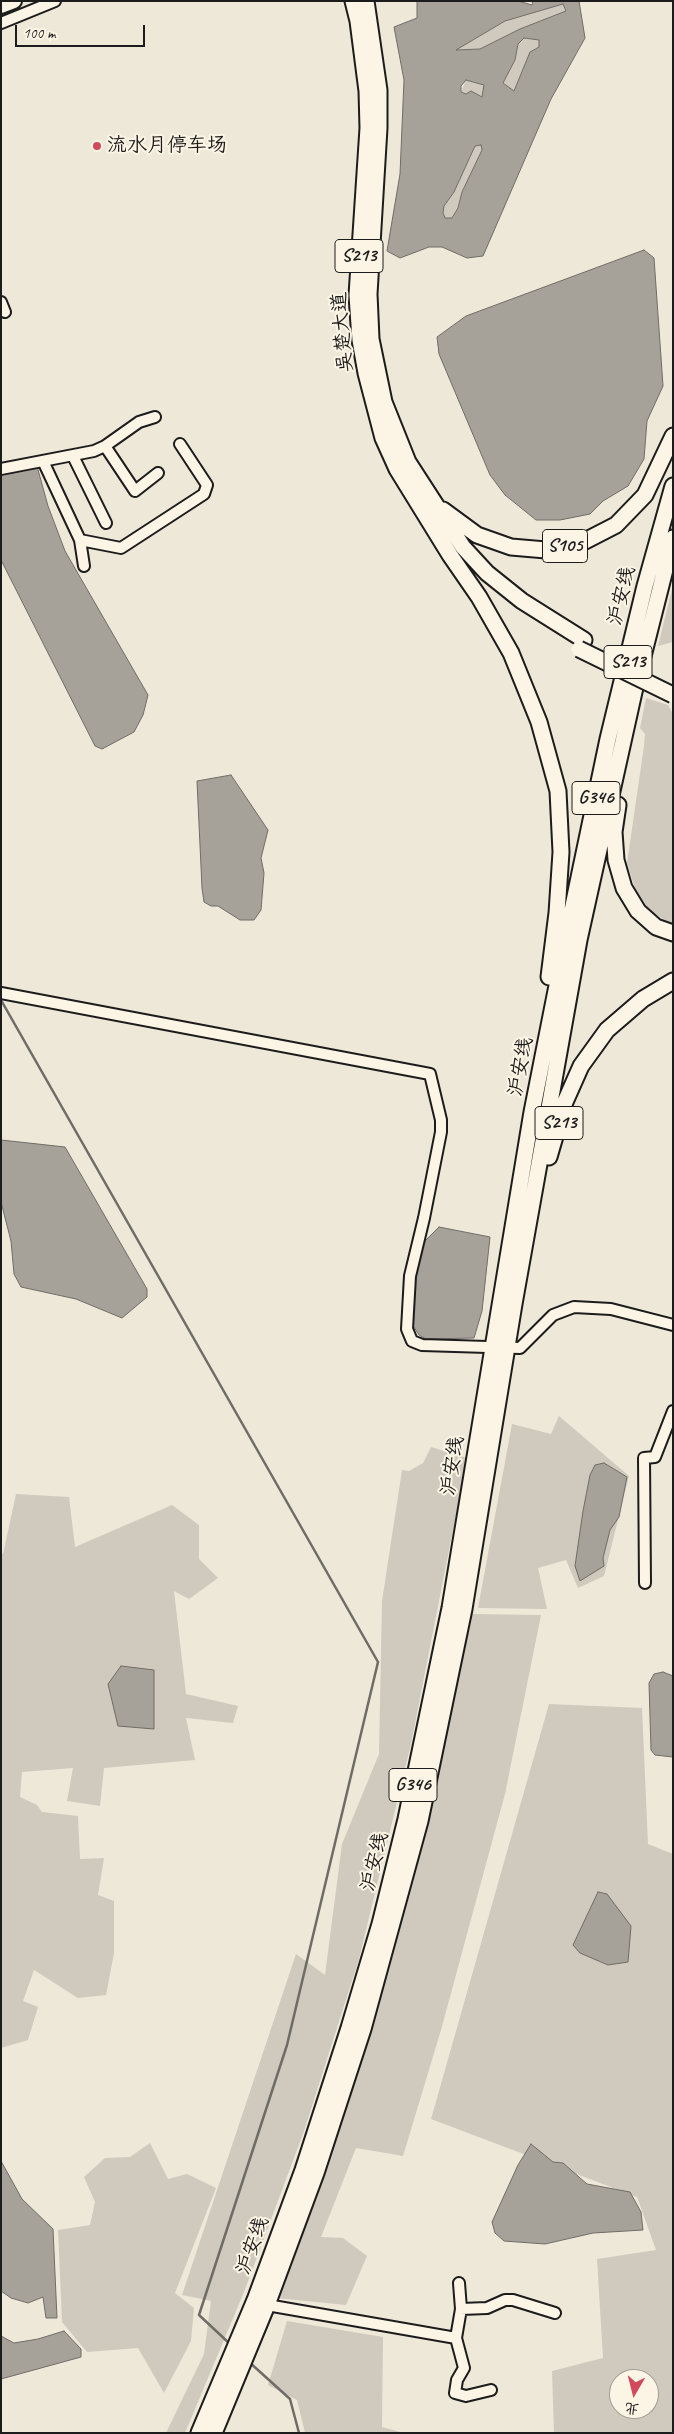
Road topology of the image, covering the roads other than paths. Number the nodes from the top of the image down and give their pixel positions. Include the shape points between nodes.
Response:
1 (14, 1) edge
2 (55, 1) edge
3 (353, 1) edge
4 (366, 1) edge
5 (1, 6) edge
6 (1, 23) edge
7 (1, 302) edge
8 (5, 312) dead end
9 (154, 417) dead end
10 (673, 436) edge
11 (180, 444) dead end
12 (106, 446) junction
13 (73, 456) junction
14 (43, 461) junction
15 (1, 469) edge
16 (158, 472) dead end
17 (673, 486) edge
18 (420, 494) junction
19 (106, 523) dead end
20 (673, 538) edge
21 (80, 540) junction
22 (84, 566) dead end
23 (581, 645) junction
24 (673, 684) edge
25 (634, 692) junction
26 (673, 695) edge
27 (673, 933) edge
28 (673, 982) edge
29 (1, 993) edge
30 (532, 1112) junction
31 (514, 1304) junction
32 (673, 1325) edge
33 (500, 1347) junction
34 (673, 1410) edge
35 (645, 1583) dead end
36 (459, 2283) dead end
37 (267, 2304) junction
38 (461, 2309) junction
39 (555, 2313) dead end
40 (456, 2338) junction
41 (491, 2390) dead end
42 (199, 2433) edge
43 (214, 2433) edge

1 - 5 main road
2 - 6 street
3 - 18 highway, 吴楚大道 / S213 via 363,51 368,128 357,295 360,340 384,438 397,469
4 - 18 highway, 吴楚大道 / S213 via 379,90 369,294 372,339 384,402
7 - 8 street
9 - 12 street via 139,422
10 - 18 highway, S105 via 645,495 616,525 583,542 546,550 511,547 477,535
11 - 21 street via 207,485 204,494 121,548
12 - 13 street
12 - 16 street via 135,491
13 - 14 street
13 - 19 street
14 - 15 street
14 - 21 street
17 - 30 highway, 沪安线 / G346 via 608,739
18 - 23 highway via 487,573
18 - 30 highway via 510,653 539,722 558,791 561,852 558,913
20 - 25 highway, 沪安线 / G346
21 - 22 street
23 - 24 highway, S213
23 - 26 highway, bridge
25 - 27 highway via 614,832 616,860 624,888 638,911 656,927
25 - 31 highway, 沪安线 / G346 via 579,940
28 - 31 highway, S213 via 643,999 607,1030 581,1066 552,1146
29 - 33 street via 430,1074 441,1132 410,1276 407,1328 412,1341 422,1345
30 - 33 highway, 沪安线 / G346
31 - 33 highway, 沪安线 / G346
32 - 33 street via 611,1309 574,1307 553,1315 520,1348
33 - 37 highway, 沪安线 / G346 via 464,1609 420,1821 363,2029 316,2173
33 - 42 highway, 沪安线 / G346 via 441,1655 380,1924 303,2170 255,2300
34 - 35 street via 655,1457 644,1458
36 - 38 street
37 - 40 street
37 - 43 highway, 沪安线 / G346
38 - 39 street via 486,2308 513,2300
38 - 40 street
40 - 41 street via 464,2368 457,2380 455,2393 466,2396

